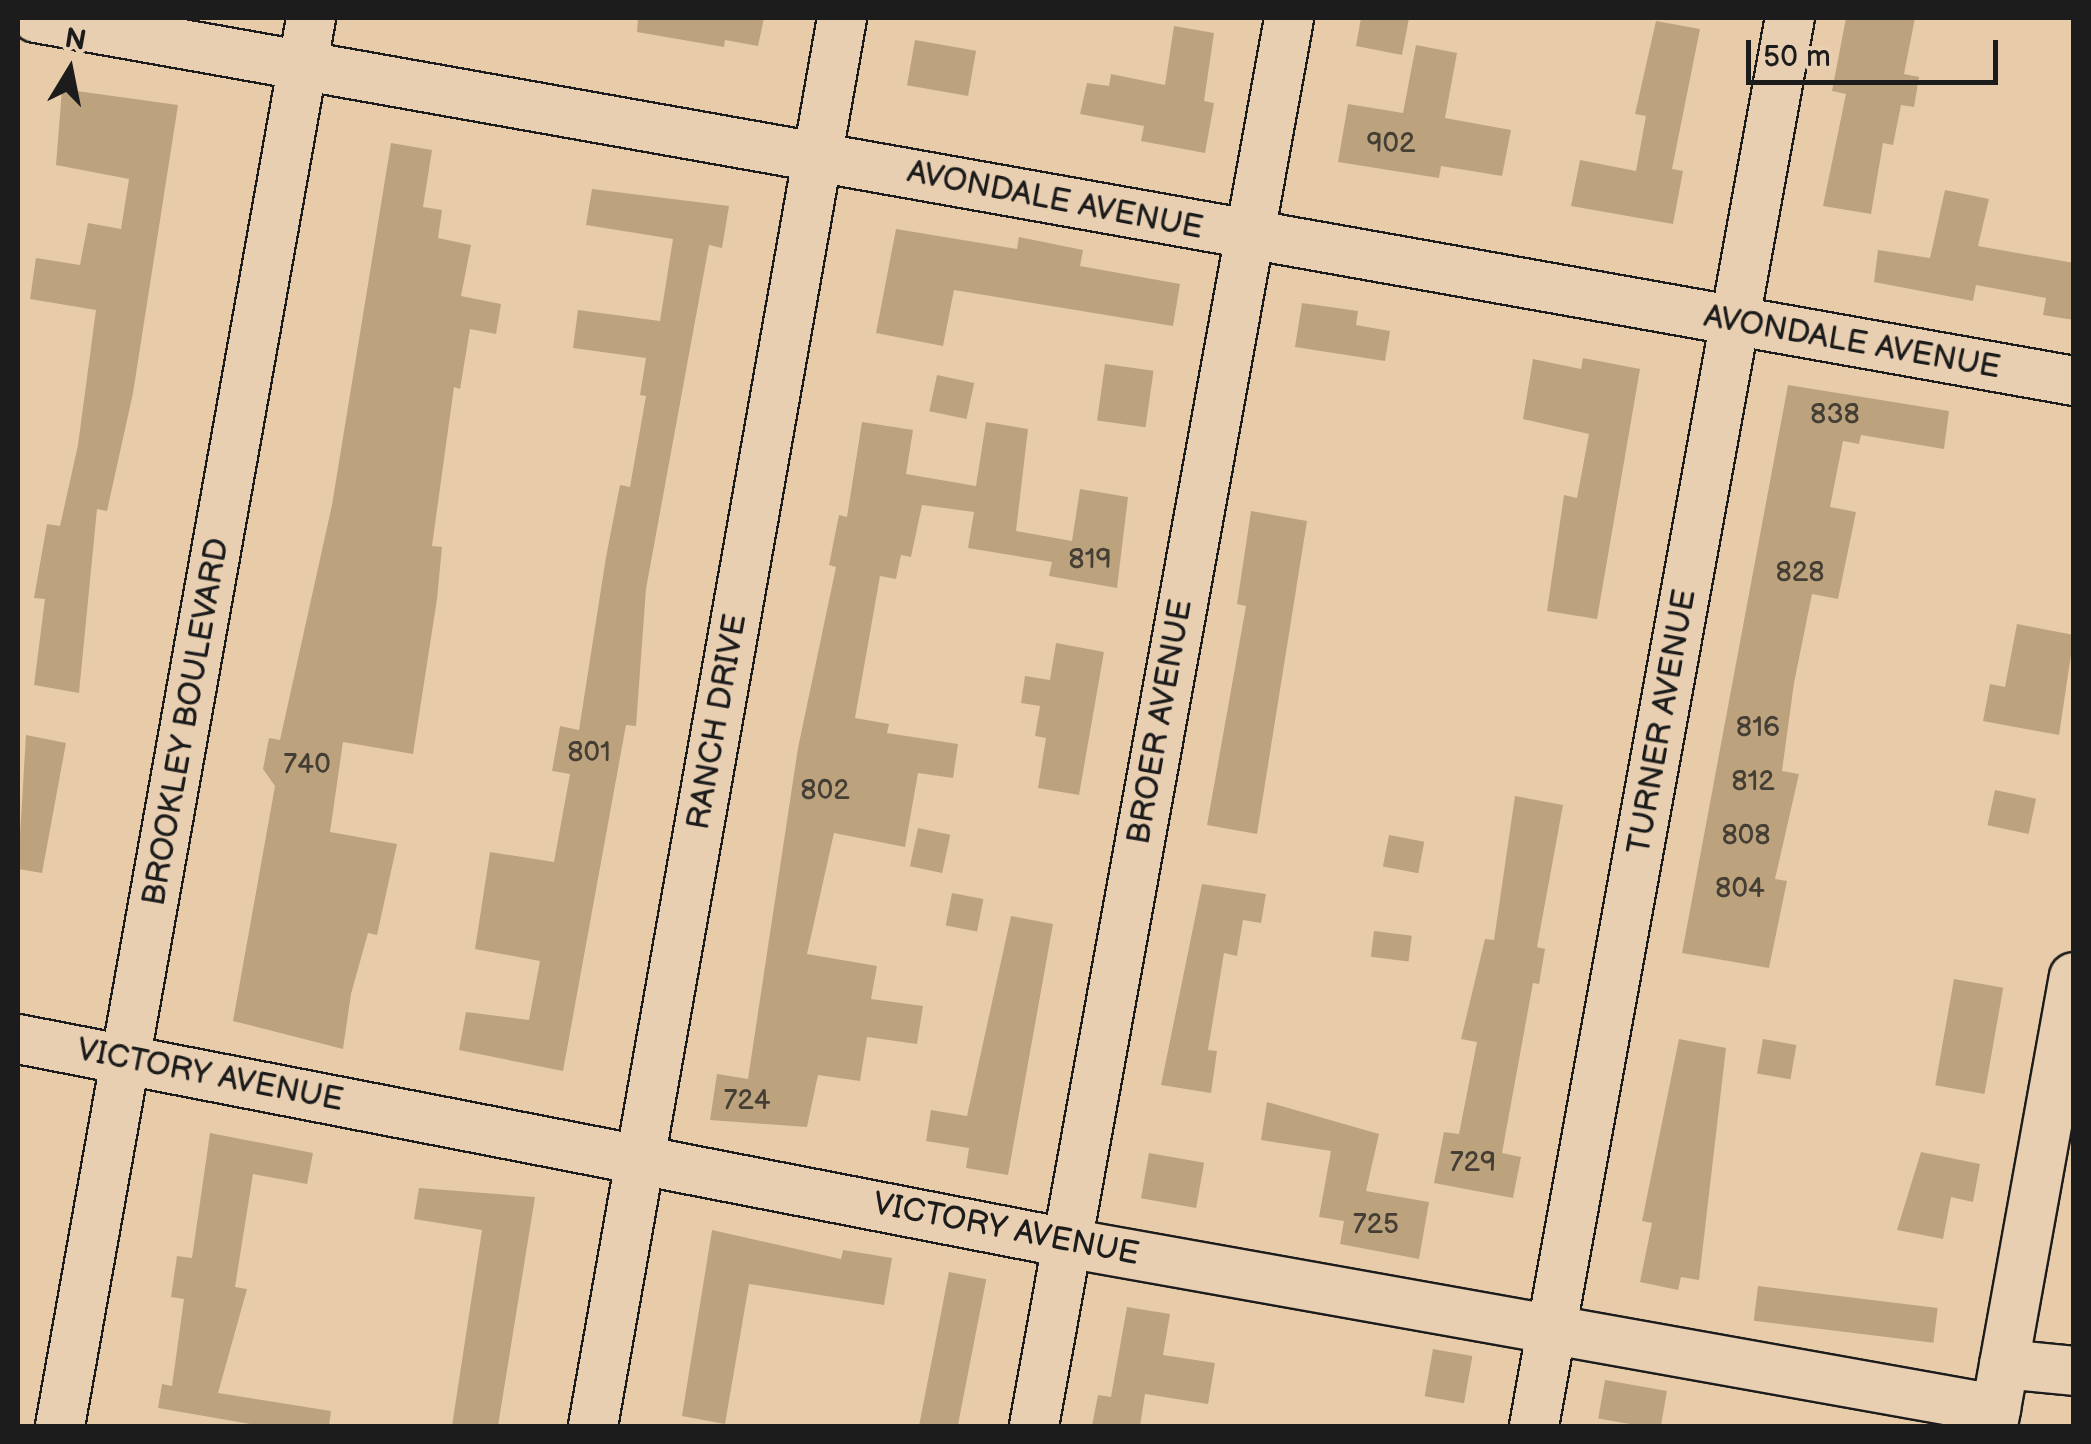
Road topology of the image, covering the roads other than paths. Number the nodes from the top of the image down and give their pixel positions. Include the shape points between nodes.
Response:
1 (36, 18) edge
2 (311, 18) edge
3 (842, 18) edge
4 (1289, 18) edge
5 (1790, 18) edge
6 (303, 65) junction
7 (818, 156) junction
8 (1249, 238) junction
9 (1734, 324) junction
10 (2074, 381) edge
11 (2074, 976) edge
12 (18, 1039) edge
13 (128, 1060) junction
14 (640, 1161) junction
15 (1067, 1243) junction
16 (1553, 1329) junction
17 (2074, 1371) edge
18 (1998, 1400) edge
19 (60, 1426) edge
20 (593, 1426) edge
21 (1034, 1426) edge
22 (1534, 1426) edge

1 - 6 street, AVONDALE AVENUE
2 - 6 street, BROOKLEY BOULEVARD
3 - 7 street, RANCH DRIVE
4 - 8 street, BROER AVENUE
5 - 9 street, TURNER AVENUE
6 - 7 street, AVONDALE AVENUE
6 - 13 street, BROOKLEY BOULEVARD
7 - 8 street, AVONDALE AVENUE
7 - 14 street, RANCH DRIVE
8 - 9 street, AVONDALE AVENUE
8 - 15 street, BROER AVENUE
9 - 10 street, AVONDALE AVENUE
9 - 16 street, TURNER AVENUE
11 - 18 street
12 - 13 street, VICTORY AVENUE
13 - 14 street, VICTORY AVENUE
13 - 19 street, BROOKLEY BOULEVARD
14 - 15 street, VICTORY AVENUE
14 - 20 street, RANCH DRIVE
15 - 16 street, VICTORY AVENUE
15 - 21 street, BROER AVENUE
16 - 18 street, VICTORY AVENUE
16 - 22 street, TURNER AVENUE
17 - 18 street, VICTORY AVENUE

